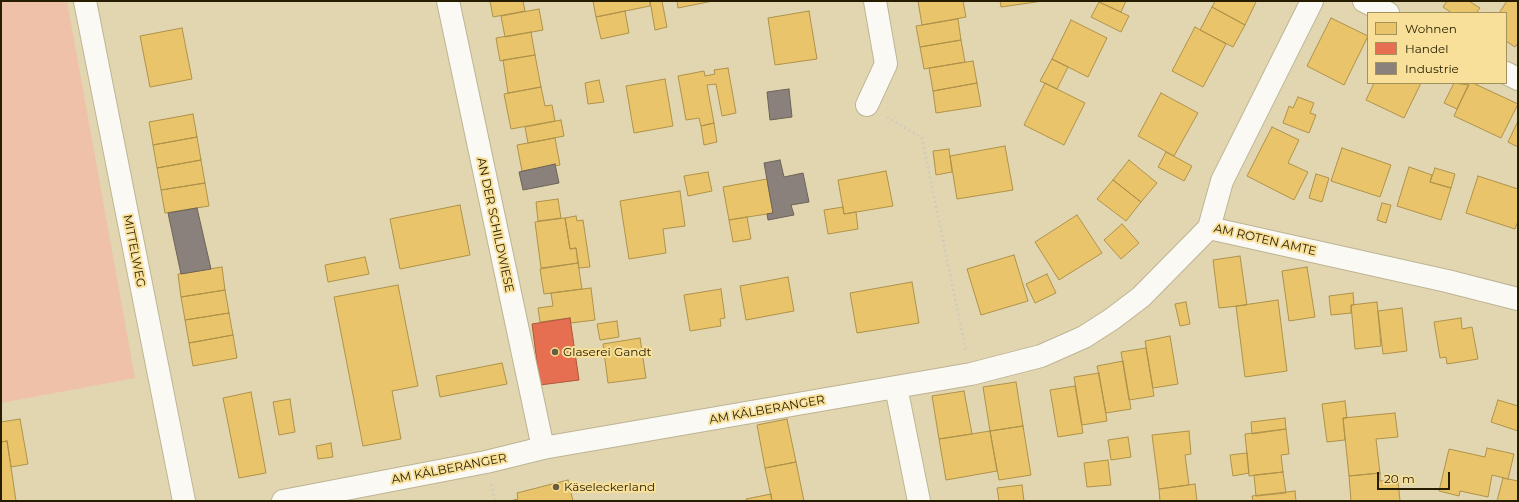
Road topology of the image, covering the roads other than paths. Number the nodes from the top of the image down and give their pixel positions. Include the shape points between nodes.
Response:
1 (85, 1) edge
2 (448, 1) edge
3 (875, 1) edge
4 (1312, 1) edge
5 (1364, 1) edge
6 (1386, 12) edge
7 (1507, 74) edge
8 (1518, 79) edge
9 (867, 104) road end
10 (1209, 228) junction
11 (1518, 299) edge
12 (896, 387) junction
13 (543, 448) junction
14 (184, 501) edge
15 (283, 501) edge
16 (919, 501) edge

1 - 14 street, MITTELWEG
2 - 13 street, AN DER SCHILDWIESE
3 - 9 street via 886,64
4 - 10 street, AM ROTEN AMTE via 1222,182
5 - 6 street
7 - 8 street
10 - 11 street, AM ROTEN AMTE via 1440,279
10 - 12 street, AM KÄLBERANGER via 1141,297 1112,320 1084,337 1041,356 971,374
12 - 13 street, AM KÄLBERANGER
12 - 16 street
13 - 15 street, AM KÄLBERANGER via 486,462

